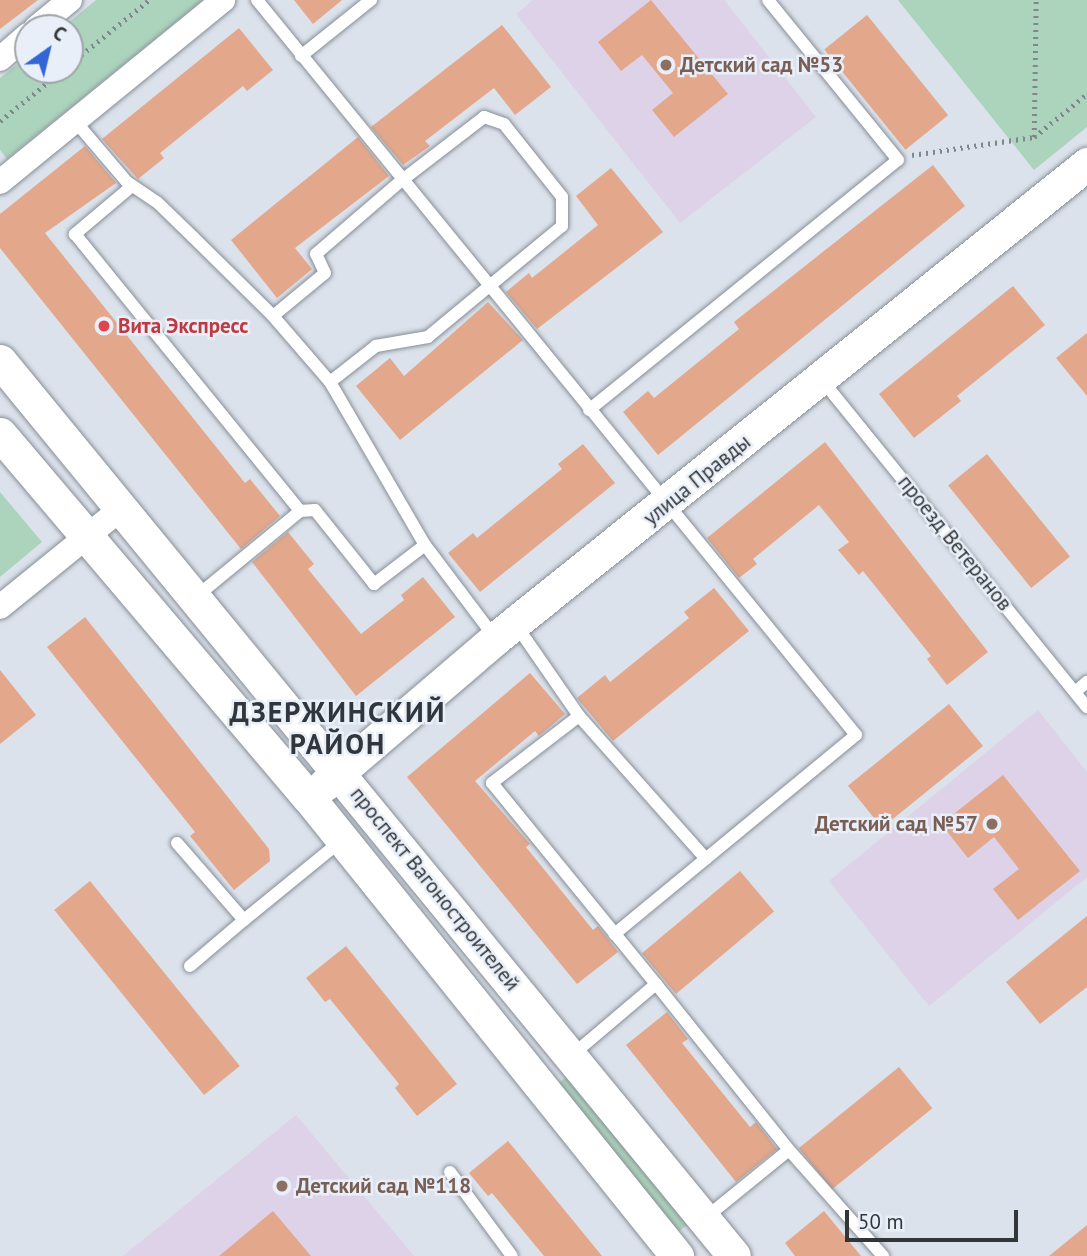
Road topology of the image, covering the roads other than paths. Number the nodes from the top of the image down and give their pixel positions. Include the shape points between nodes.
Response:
1 (69, 0) edge
2 (223, 0) edge
3 (257, 0) edge
4 (371, 0) edge
5 (768, 0) edge
6 (52, 14) edge
7 (14, 47) edge
8 (301, 56) junction
9 (0, 59) edge
10 (75, 121) junction
11 (1087, 164) edge
12 (401, 181) junction
13 (0, 182) edge
14 (132, 186) junction
15 (488, 284) junction
16 (273, 316) junction
17 (0, 361) edge
18 (822, 380) junction
19 (330, 382) junction
20 (589, 410) junction
21 (0, 434) edge
22 (668, 504) junction
23 (122, 507) junction
24 (300, 511) junction
25 (86, 538) junction
26 (425, 545) junction
27 (197, 596) junction
28 (0, 607) edge
29 (505, 631) junction
30 (1087, 682) edge
31 (1075, 692) junction
32 (1087, 707) edge
33 (579, 716) junction
34 (340, 772) junction
35 (309, 798) junction
36 (341, 841) junction
37 (177, 843) dead end
38 (706, 859) junction
39 (244, 920) junction
40 (615, 934) junction
41 (190, 966) dead end
42 (656, 984) junction
43 (571, 1056) junction
44 (789, 1150) junction
45 (450, 1172) dead end
46 (704, 1219) junction
47 (512, 1256) edge
48 (677, 1256) edge
49 (734, 1256) edge
50 (883, 1256) edge

1 - 6 street
2 - 10 street
3 - 8 lane
4 - 8 lane
5 - 20 lane via 898,160
7 - 9 street
8 - 12 lane
10 - 13 street
10 - 14 lane
11 - 18 main road, улица Правды
12 - 15 lane
12 - 15 lane via 484,117 504,124 562,197 562,226
12 - 16 lane via 316,254 325,273
14 - 16 lane via 158,203
14 - 24 lane via 75,234
15 - 19 lane via 428,337 376,346
15 - 20 lane
16 - 19 lane
17 - 23 main road, проспект Вагоностроителей
18 - 22 main road, улица Правды
18 - 31 lane, проезд Ветеранов
19 - 26 lane
20 - 22 lane
21 - 25 main road, проспект Вагоностроителей
22 - 29 main road, улица Правды
22 - 38 lane via 856,735
23 - 25 street
23 - 27 main road, проспект Вагоностроителей
24 - 26 lane via 315,510 374,584
24 - 27 lane
25 - 28 street
25 - 35 main road, проспект Вагоностроителей
26 - 29 lane
27 - 34 main road, проспект Вагоностроителей
29 - 33 lane
29 - 34 main road, улица Правды
30 - 31 lane
31 - 32 lane, проезд Ветеранов
33 - 38 lane
33 - 40 lane via 492,783
34 - 35 main road, улица Правды
34 - 43 main road, проспект Вагоностроителей
35 - 36 main road, проспект Вагоностроителей
36 - 39 lane
36 - 48 main road, проспект Вагоностроителей
37 - 39 lane
38 - 40 lane
39 - 41 lane
40 - 42 lane
42 - 43 lane
42 - 44 lane
43 - 46 main road, проспект Вагоностроителей
44 - 46 lane
44 - 50 lane
45 - 47 lane
46 - 49 main road, проспект Вагоностроителей

